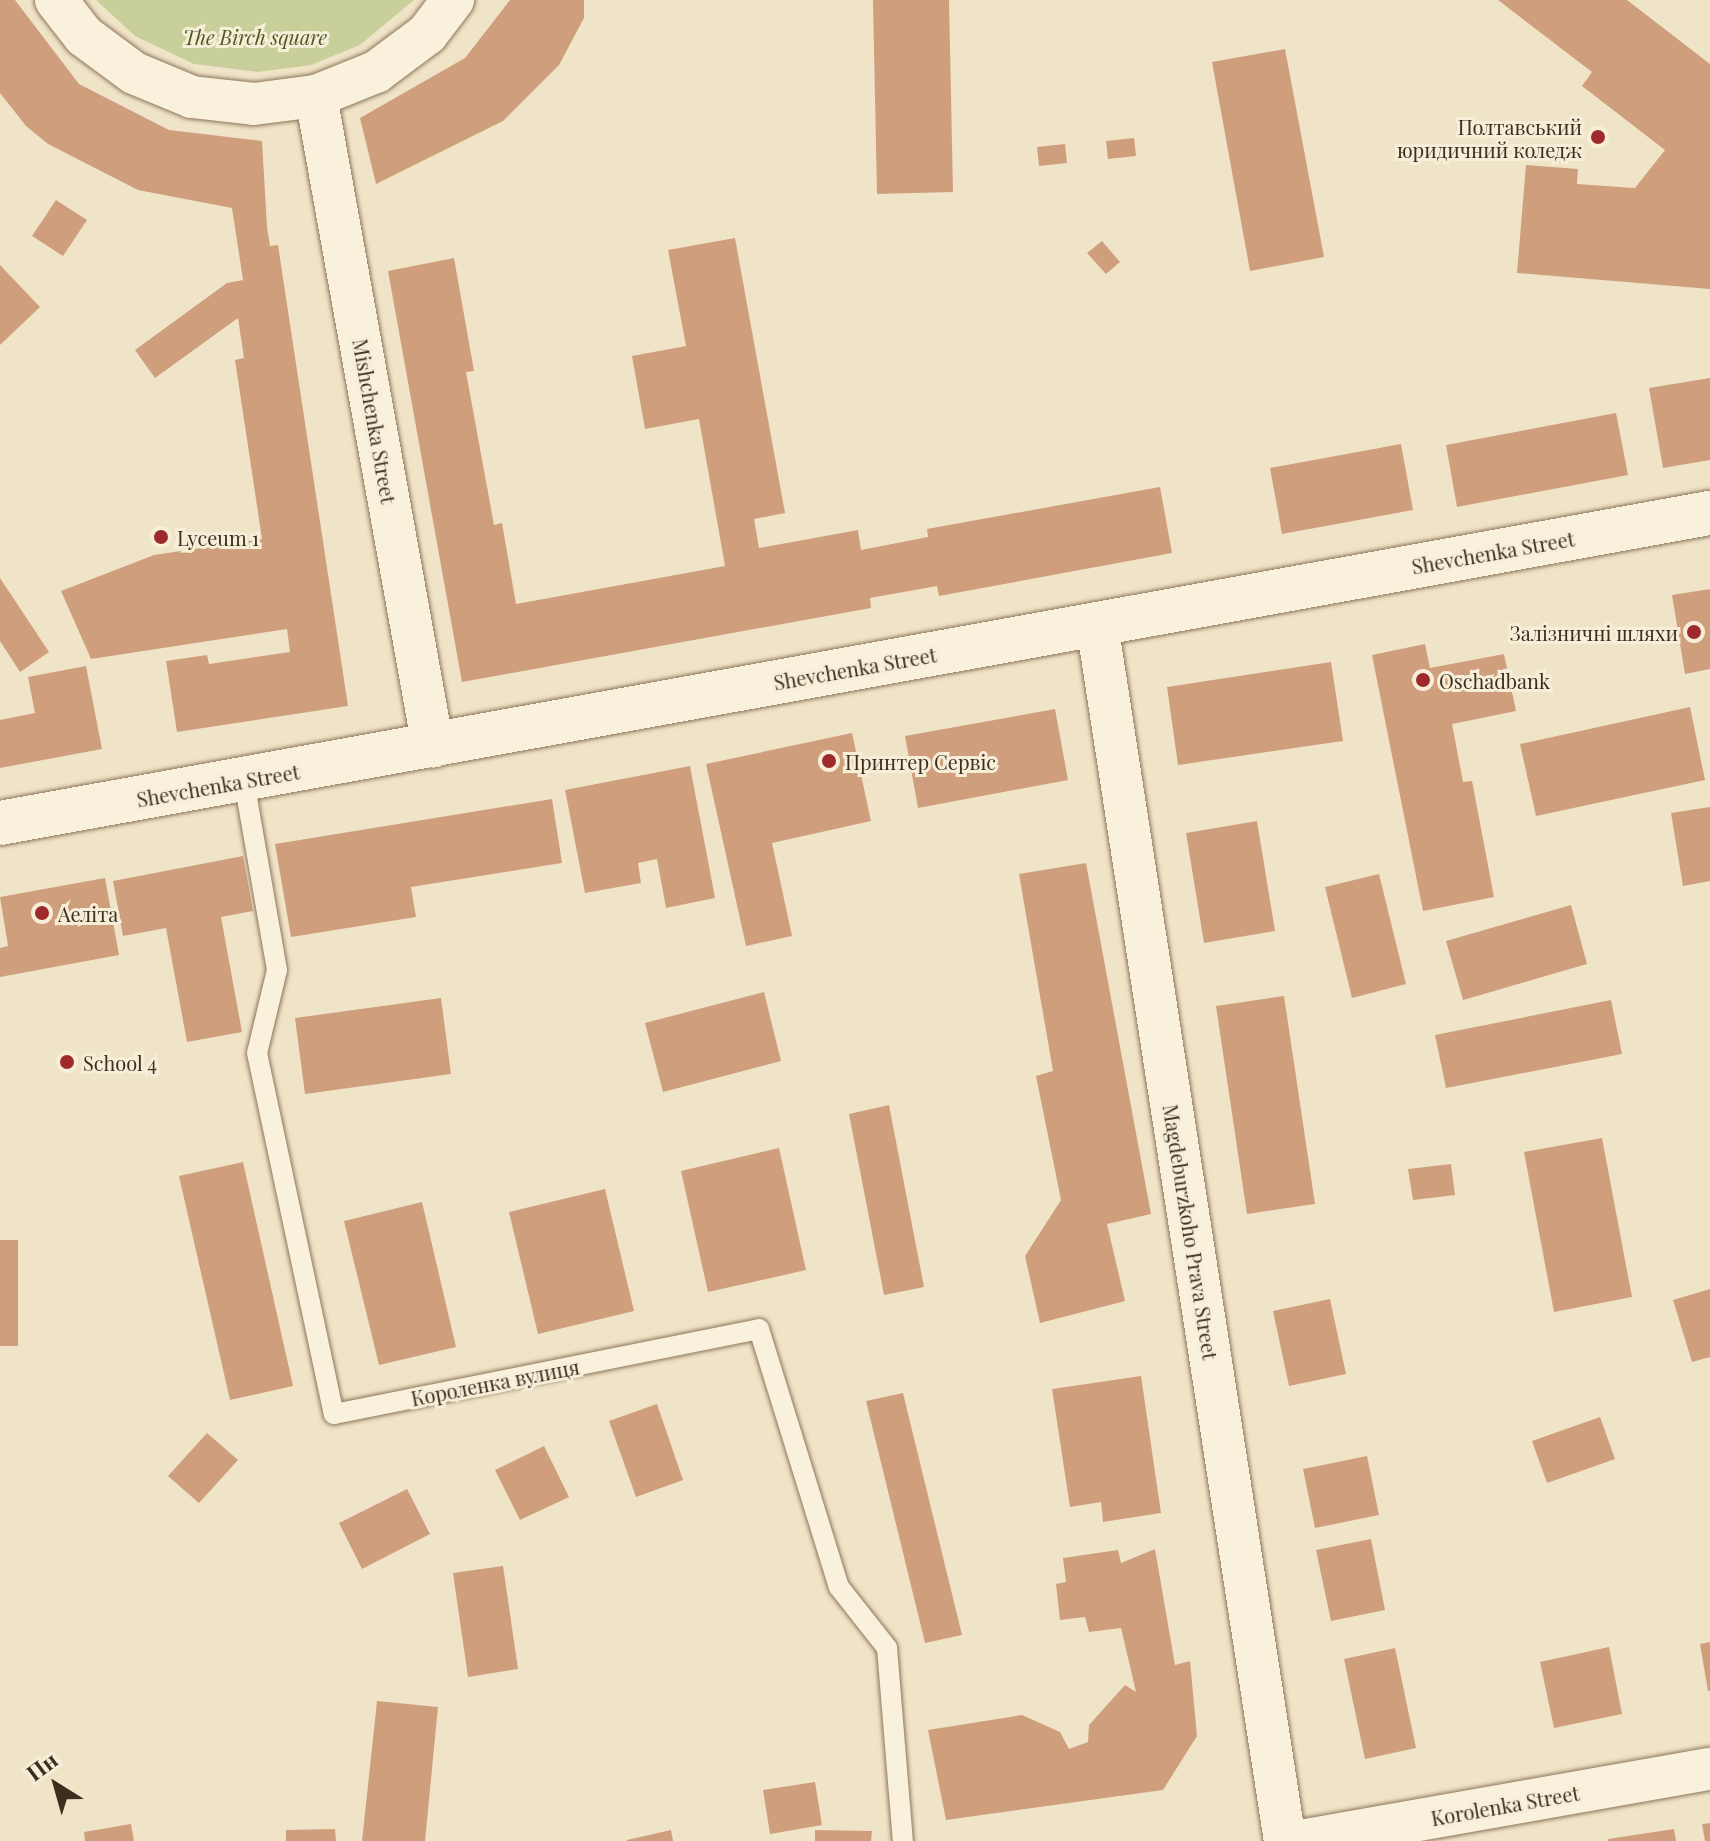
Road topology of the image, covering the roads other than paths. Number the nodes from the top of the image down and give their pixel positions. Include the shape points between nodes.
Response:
1 (56, 0) edge
2 (453, 0) edge
3 (316, 96) junction
4 (1710, 513) edge
5 (1097, 624) junction
6 (433, 747) junction
7 (244, 781) junction
8 (0, 823) edge
9 (1710, 1769) edge
10 (903, 1841) edge
11 (1285, 1841) edge
12 (1300, 1841) edge

1 - 3 street via 84,36 134,73 192,97 254,104
2 - 3 street via 427,34 376,72
3 - 6 street, Mishchenka Street
4 - 5 street, Shevchenka Street
5 - 6 street, Shevchenka Street
5 - 11 street, Magdeburzkoho Prava Street
6 - 7 street, Shevchenka Street
7 - 8 street, Shevchenka Street
7 - 10 lane, Короленка вулиця via 277,970 257,1053 334,1414 759,1329 839,1587 887,1648
9 - 12 street, Korolenka Street

